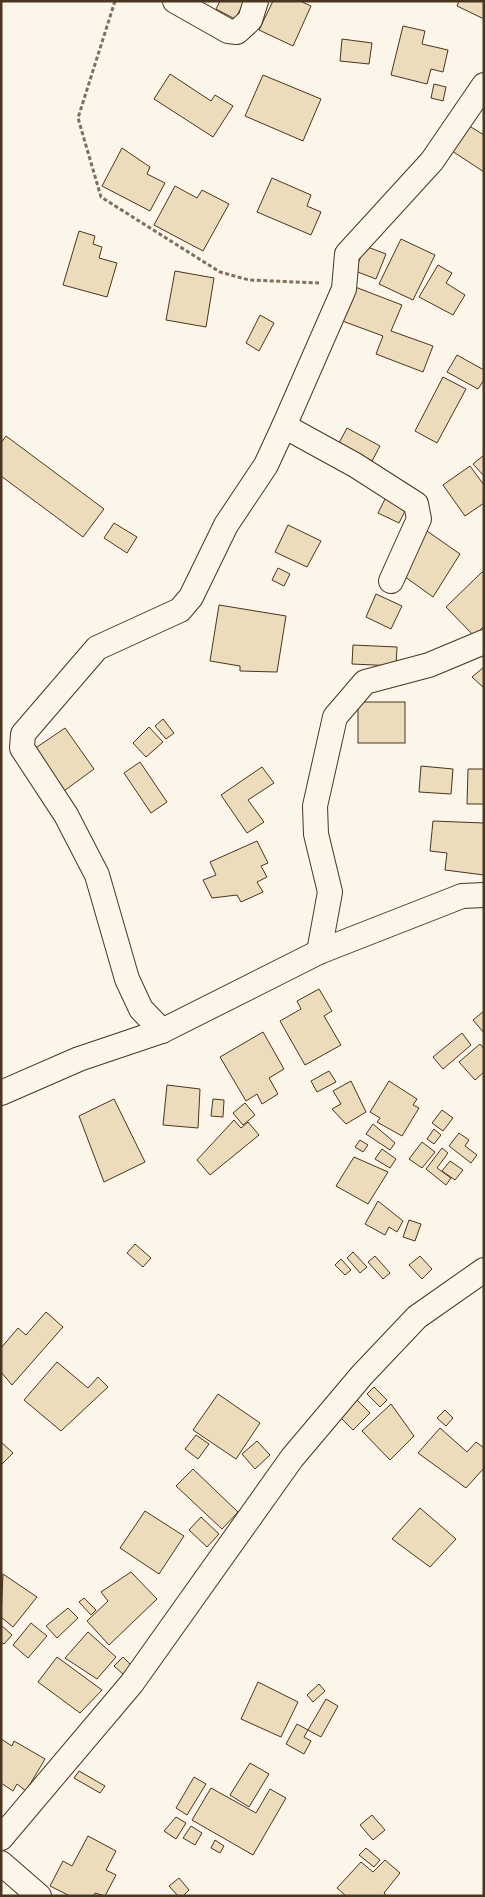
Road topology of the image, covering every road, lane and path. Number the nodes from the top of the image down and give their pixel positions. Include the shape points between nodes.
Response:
1 (115, 1) edge
2 (175, 1) edge
3 (256, 1) edge
4 (484, 85) edge
5 (344, 289) junction
6 (284, 426) junction
7 (391, 581) dead end
8 (484, 642) edge
9 (484, 895) edge
10 (319, 952) junction
11 (162, 1031) junction
12 (1, 1093) edge
13 (484, 1270) edge
14 (1, 1838) edge
15 (1, 1863) edge
16 (39, 1896) edge

1 - 5 path via 78,118 102,197 220,272 249,280 321,283
2 - 3 street via 228,31 237,32 250,20
4 - 5 street via 432,161 347,254
5 - 6 street
6 - 7 street via 355,465 416,504 419,518
6 - 11 street via 266,465 226,525 191,597 180,610 97,648 23,734 22,748 66,815 97,875 127,979 141,1009
8 - 10 street via 429,665 364,682 335,717 315,806 316,834 330,892
9 - 10 street via 462,896
10 - 11 street
11 - 12 street via 79,1059
13 - 14 street via 417,1317 362,1375 292,1458 132,1683
15 - 16 street

